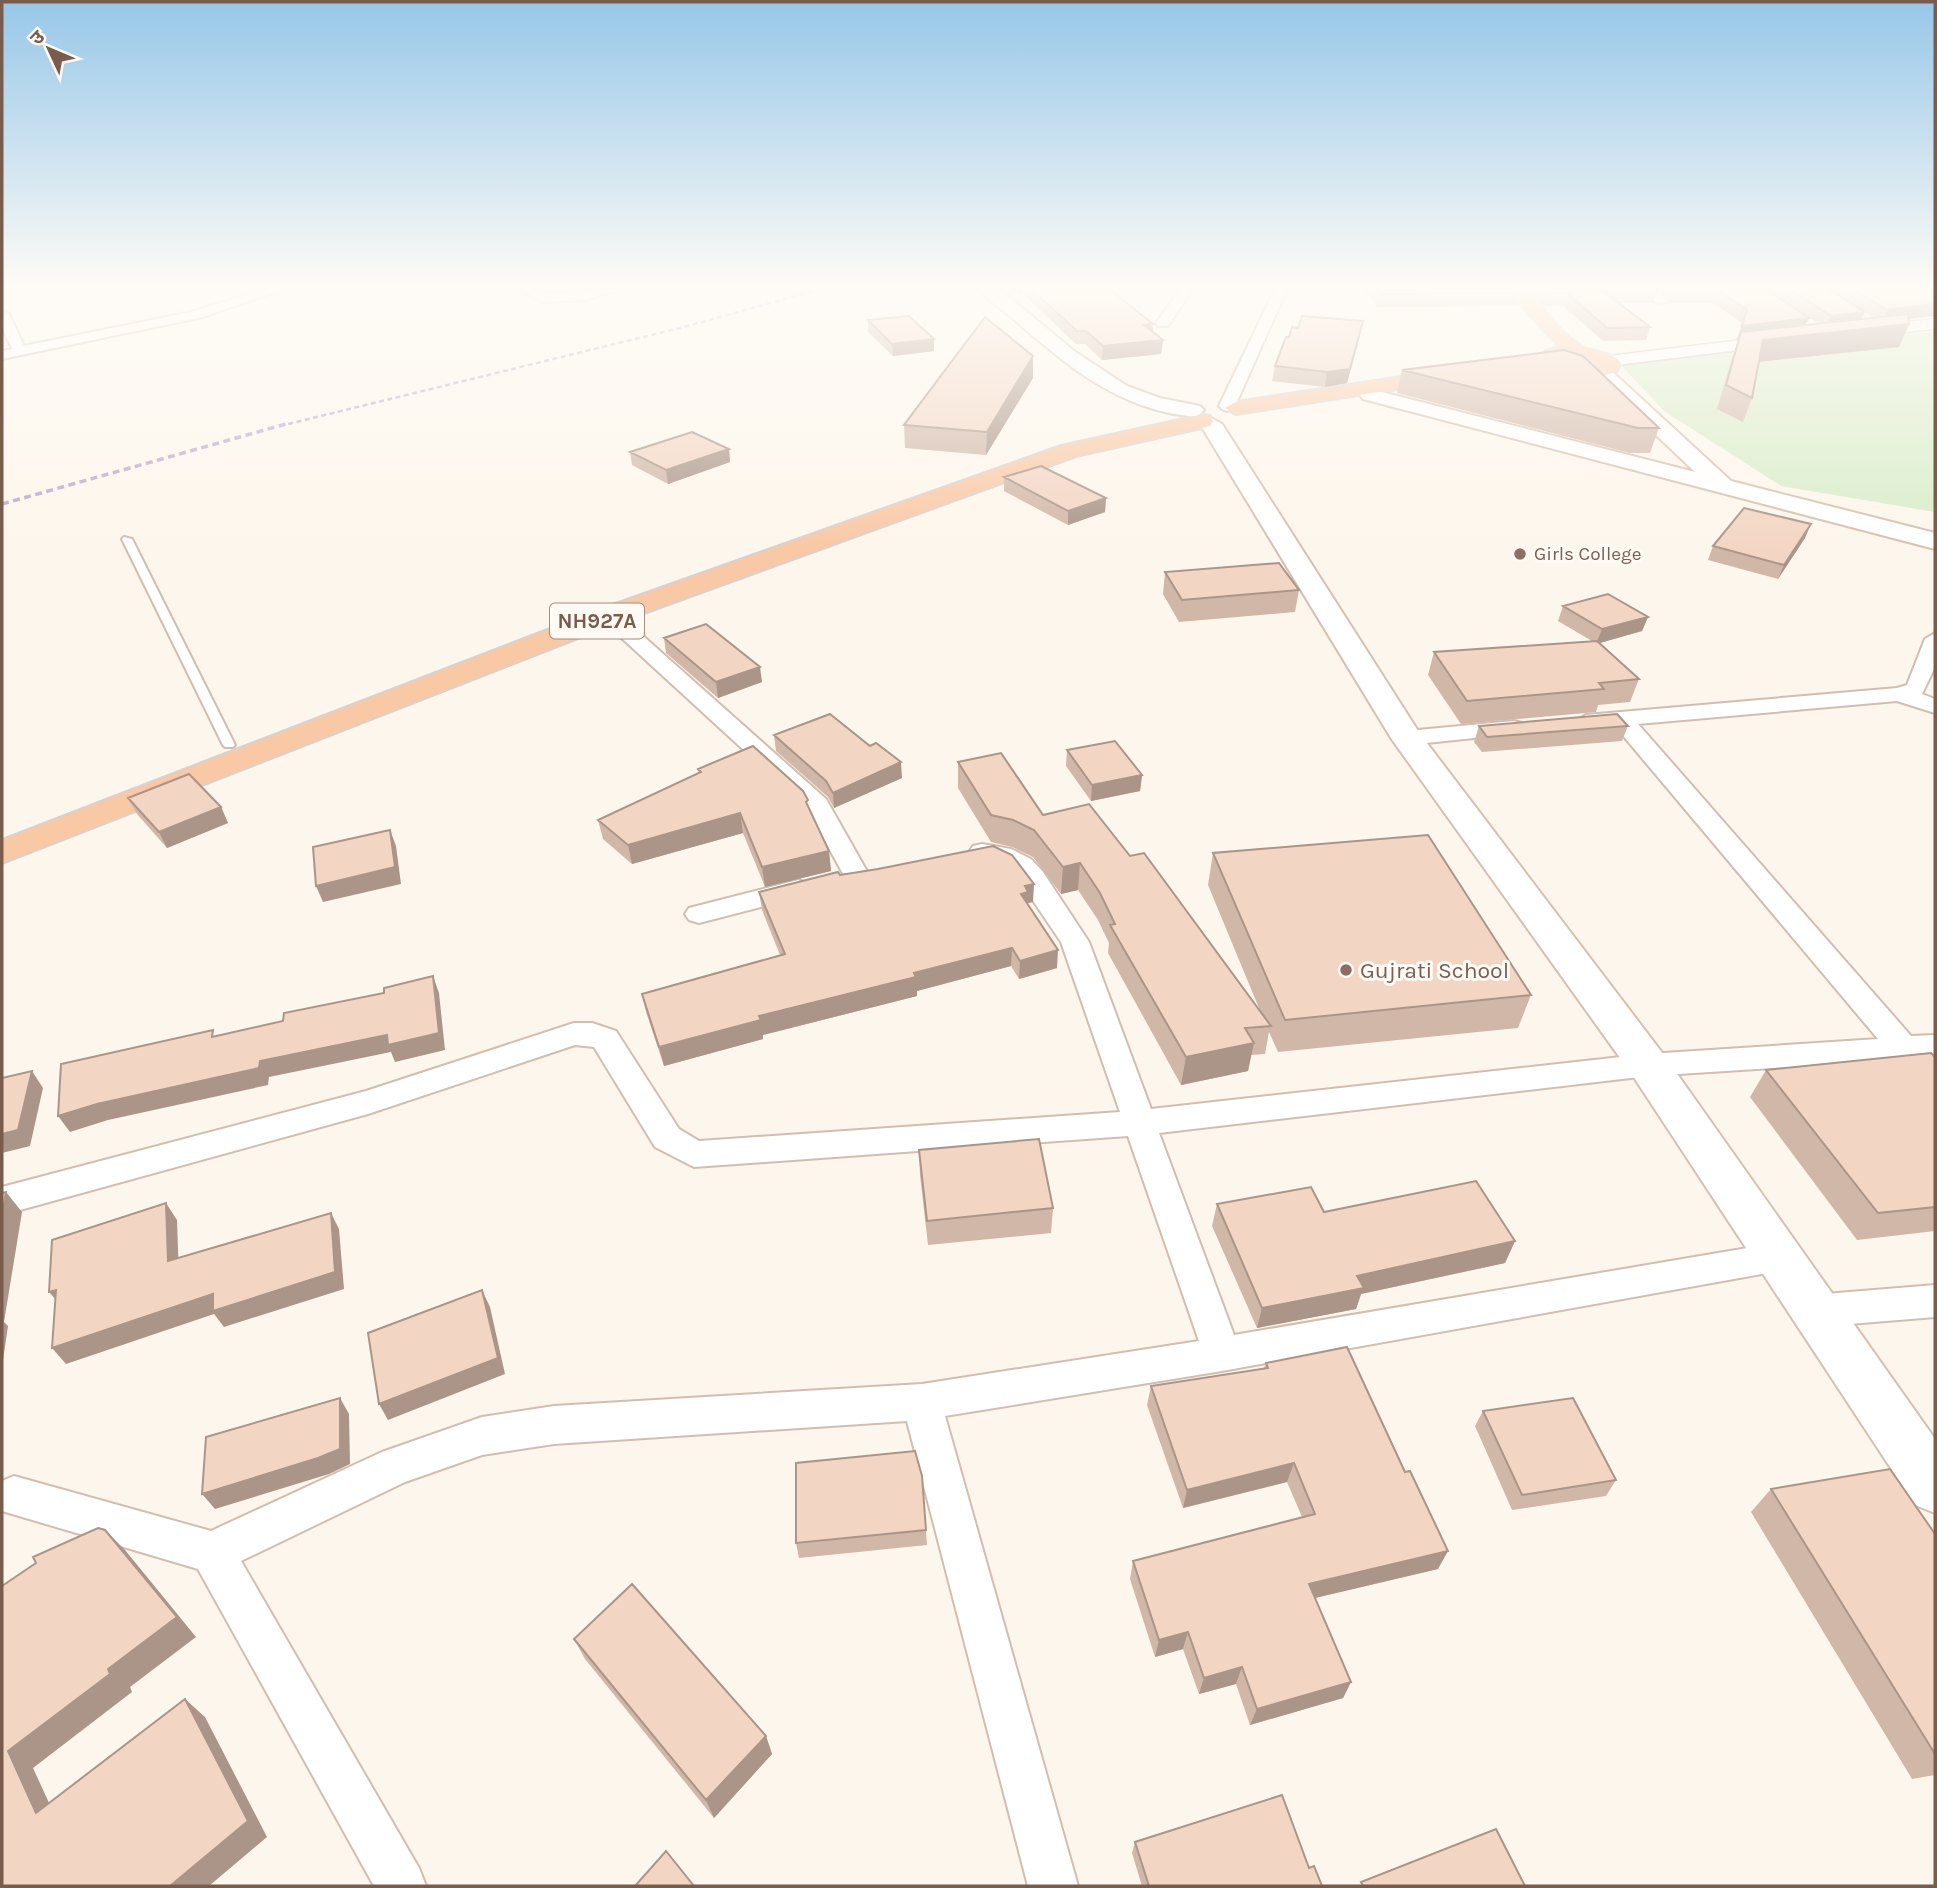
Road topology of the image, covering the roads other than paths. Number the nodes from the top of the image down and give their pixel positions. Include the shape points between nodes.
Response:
1 (1096, 375) edge
2 (1236, 375) edge
3 (1578, 375) edge
4 (1581, 375) edge
5 (1370, 395) junction
6 (1215, 414) junction
7 (1670, 474) junction
8 (1725, 488) junction
9 (127, 539) dead end
10 (1935, 541) edge
11 (609, 616) junction
12 (1935, 639) edge
13 (1899, 694) junction
14 (1935, 706) edge
15 (1621, 719) junction
16 (1566, 724) edge
17 (1538, 726) edge
18 (1407, 738) junction
19 (229, 745) junction
20 (2, 833) edge
21 (2, 852) edge
22 (950, 857) edge
23 (699, 914) dead end
24 (1920, 1047) edge
25 (1648, 1065) junction
26 (1935, 1082) edge
27 (1139, 1123) junction
28 (2, 1201) edge
29 (1777, 1258) junction
30 (1935, 1301) edge
31 (1813, 1311) junction
32 (1223, 1354) junction
33 (922, 1402) junction
34 (1935, 1486) edge
35 (15, 1496) dead end
36 (212, 1552) junction
37 (401, 1886) edge
38 (1053, 1886) edge

1 - 6 main road via 1118,390 1156,404
2 - 6 street
3 - 7 main road
4 - 8 main road
5 - 6 highway, NH927A
5 - 6 highway, NH927A via 1468,377
5 - 7 main road
6 - 11 highway, NH927A via 1069,451
6 - 18 main road
6 - 19 highway, NH927A via 1129,425 1027,454 593,607
7 - 8 main road
8 - 10 main road
9 - 19 lane
11 - 21 highway, NH927A
11 - 23 street via 817,804 869,872
12 - 13 street via 1916,688
13 - 14 street
13 - 15 street
15 - 16 street
15 - 24 street
17 - 18 street
18 - 25 main road
19 - 20 highway, NH927A
22 - 27 street via 985,852 1002,855 1022,865 1034,878 1075,942
24 - 25 street
24 - 26 street
25 - 27 street
25 - 29 main road
27 - 28 street via 694,1154 667,1138 605,1039 574,1034 368,1102
27 - 32 street
29 - 31 main road
29 - 32 street
30 - 31 street
31 - 34 main road
32 - 33 street
33 - 36 street via 554,1425 482,1436 396,1466
33 - 38 street
35 - 36 street
36 - 37 street

